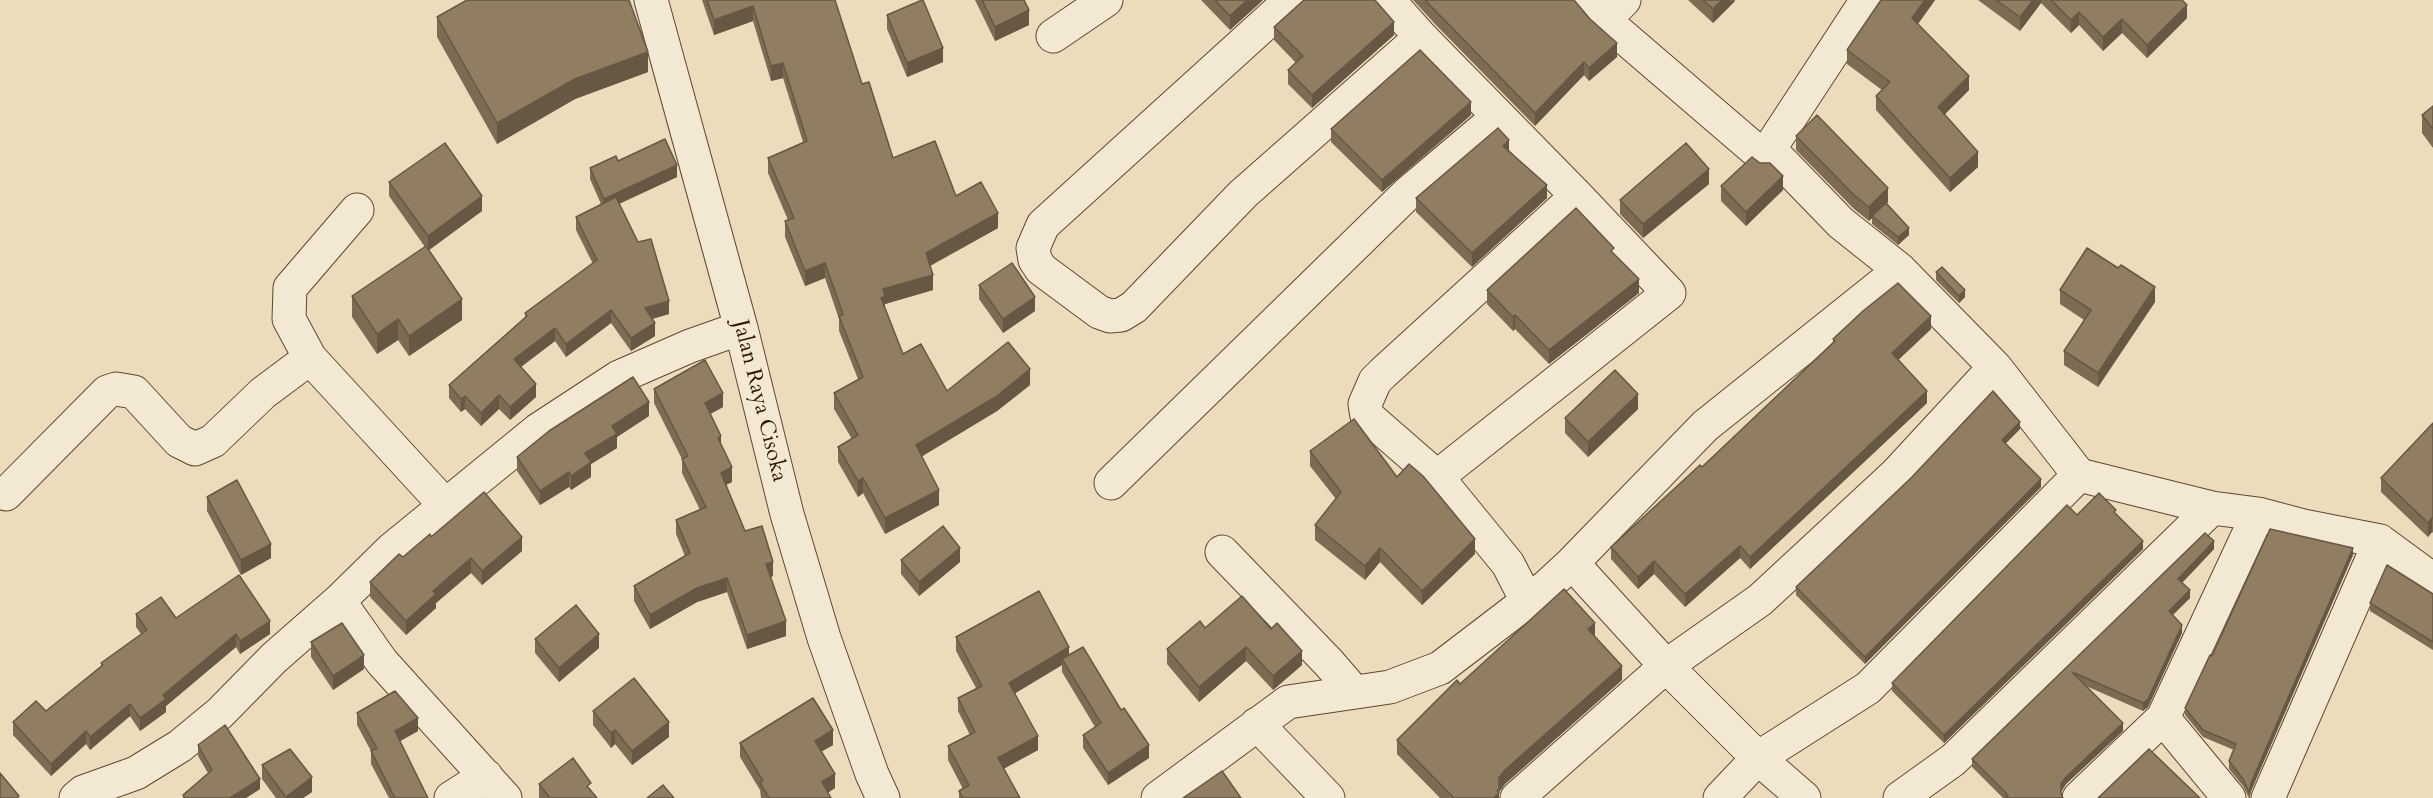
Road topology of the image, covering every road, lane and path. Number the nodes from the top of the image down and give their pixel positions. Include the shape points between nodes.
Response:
1 (651, 0) edge
2 (1106, 0) edge
3 (1291, 0) edge
4 (1867, 0) edge
5 (1605, 7) edge
6 (1407, 13) edge
7 (1053, 36) dead end
8 (1498, 117) junction
9 (1766, 159) junction
10 (1577, 196) junction
11 (357, 210) dead end
12 (1900, 270) junction
13 (741, 327) junction
14 (310, 358) junction
15 (1995, 367) junction
16 (2079, 475) junction
17 (1437, 477) junction
18 (1111, 483) dead end
19 (6, 494) dead end
20 (445, 505) junction
21 (2212, 508) junction
22 (2258, 514) junction
23 (2380, 541) junction
24 (1222, 552) dead end
25 (1572, 563) junction
26 (2428, 567) edge
27 (1527, 601) junction
28 (339, 602) junction
29 (1666, 666) junction
30 (1354, 692) junction
31 (2163, 718) junction
32 (1257, 724) junction
33 (1758, 758) junction
34 (495, 787) edge
35 (76, 798) edge
36 (452, 798) edge
37 (883, 798) edge
38 (1158, 798) edge
39 (1328, 798) edge
40 (1516, 798) edge
41 (1720, 798) edge
42 (1804, 798) edge
43 (1900, 798) edge
44 (2079, 798) edge
45 (2229, 798) edge
46 (2268, 798) edge

1 - 13 street, Jalan Raya Cisoka
2 - 7 street
3 - 6 street via 1043,225 1033,248 1041,268 1099,312 1121,315 1134,307
4 - 9 street
5 - 9 street
6 - 8 street
8 - 10 street
8 - 18 street via 1409,192
9 - 12 street via 1776,156 1841,223
10 - 17 street via 1383,373 1369,391 1367,416
10 - 17 street via 1669,293
11 - 14 street via 290,288 289,319
12 - 15 street
12 - 25 street via 1705,426
13 - 20 street via 620,377 538,430
13 - 37 street, Jalan Raya Cisoka via 787,514 824,638
14 - 19 street via 263,393 213,441 195,449 179,441 134,392 107,392
14 - 20 street
15 - 16 street
15 - 29 street via 1897,473 1760,600
16 - 21 street
16 - 33 street via 1868,688
17 - 27 street via 1508,564
20 - 28 street via 392,549
21 - 22 street
21 - 43 street via 1953,760
22 - 23 street
22 - 31 street
23 - 26 street
23 - 46 street
24 - 30 street
25 - 27 street
25 - 29 street
27 - 30 street via 1440,668 1390,687
28 - 34 street via 382,662
28 - 35 street via 180,746 136,773
29 - 33 street
29 - 40 street
30 - 32 street via 1288,702
31 - 44 street
31 - 45 street
32 - 38 street
32 - 39 street
33 - 41 street
33 - 42 street
34 - 36 street

